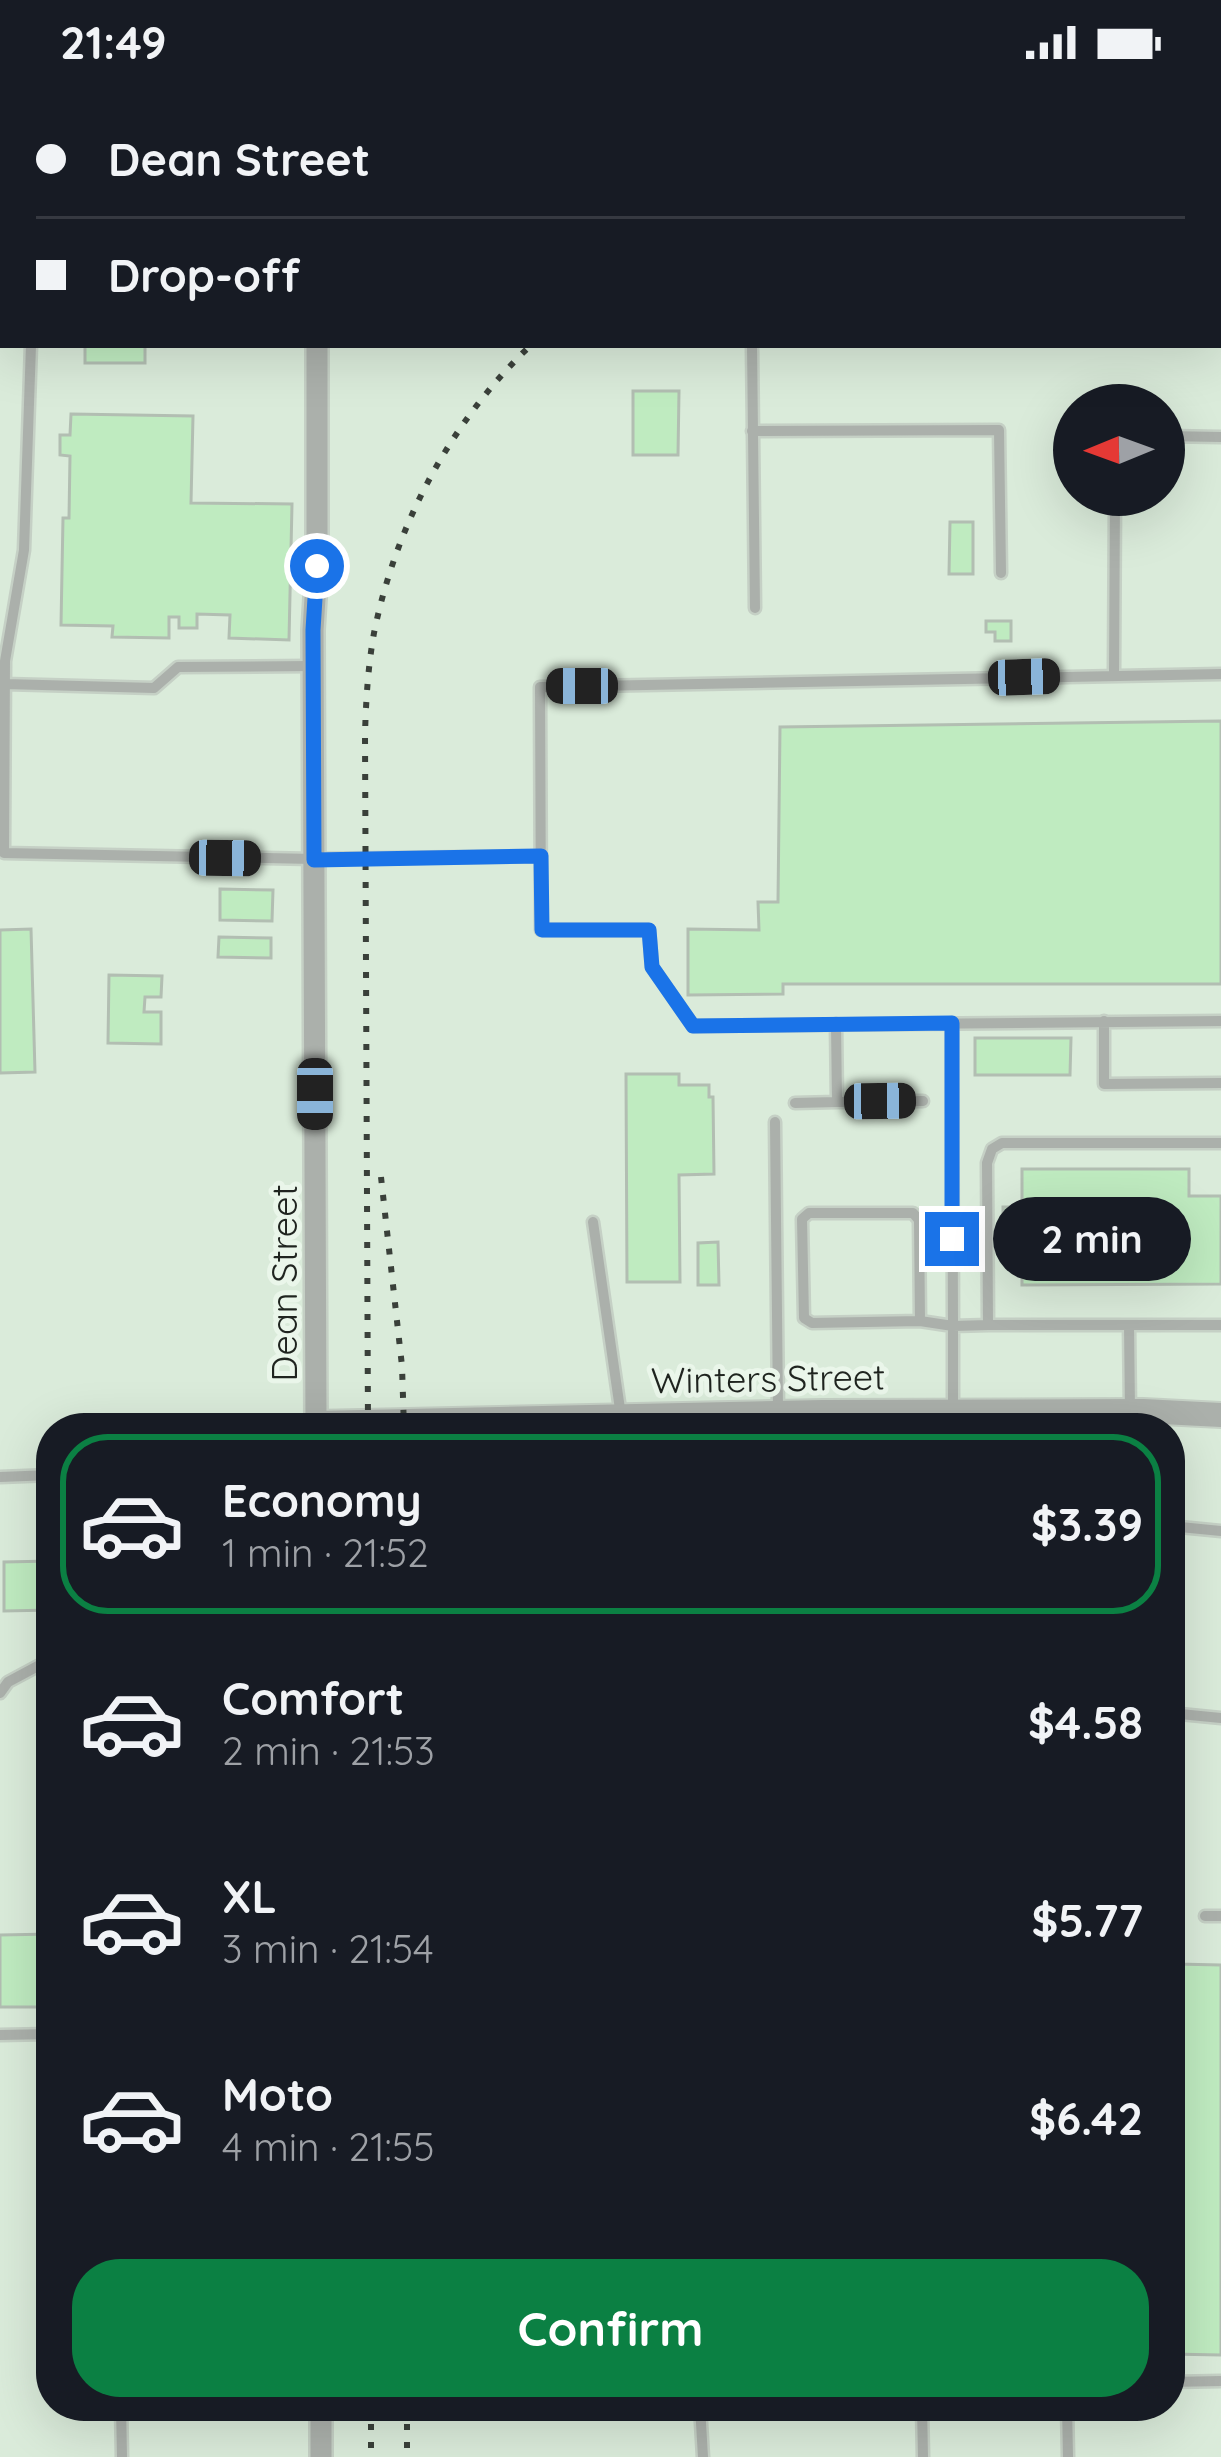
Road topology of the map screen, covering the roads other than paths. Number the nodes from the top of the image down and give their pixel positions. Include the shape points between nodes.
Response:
1 (31, 348) edge
2 (317, 348) edge
3 (752, 348) edge
4 (752, 431) junction
5 (1185, 436) edge
6 (1221, 437) edge
7 (1114, 516) edge
8 (1000, 573) dead end
9 (755, 608) dead end
10 (313, 666) junction
11 (1221, 674) edge
12 (1114, 675) junction
13 (5, 684) junction
14 (541, 856) junction
15 (314, 860) junction
16 (1104, 1021) junction
17 (1221, 1021) edge
18 (952, 1023) junction
19 (836, 1024) junction
20 (1221, 1083) edge
21 (923, 1101) dead end
22 (837, 1102) junction
23 (795, 1103) dead end
24 (775, 1122) dead end
25 (1221, 1143) edge
26 (593, 1222) dead end
27 (920, 1321) junction
28 (988, 1325) junction
29 (1129, 1325) junction
30 (1221, 1325) edge
31 (953, 1326) junction
32 (1130, 1411) junction
33 (953, 1412) junction
34 (316, 1413) edge
35 (621, 1413) edge
36 (778, 1413) joint
37 (962, 1413) edge
38 (1114, 1413) edge
39 (1176, 1413) edge
40 (1185, 1413) edge
41 (1221, 1415) edge
42 (36, 1476) edge
43 (0, 1477) edge
44 (1185, 1528) edge
45 (1221, 1532) edge
46 (36, 1667) edge
47 (0, 1693) edge
48 (1185, 1714) edge
49 (1221, 1718) edge
50 (1205, 1916) dead end
51 (1221, 1916) edge
52 (36, 2034) edge
53 (0, 2035) edge
54 (1221, 2381) edge
55 (1185, 2382) edge
56 (121, 2421) edge
57 (321, 2421) edge
58 (701, 2421) edge
59 (922, 2421) edge
60 (1067, 2421) edge
61 (122, 2457) edge
62 (321, 2457) edge
63 (703, 2457) edge
64 (923, 2457) edge
65 (1068, 2457) edge

1 - 13 lane via 24,550
2 - 10 street, Dean Street
3 - 4 lane
4 - 8 lane via 999,430
4 - 9 lane
5 - 6 lane
7 - 12 lane
10 - 13 lane via 178,667 154,688
10 - 15 street, Dean Street
11 - 12 lane
12 - 14 lane via 540,686
13 - 15 lane via 4,853
14 - 15 lane
14 - 19 lane via 542,930 649,930 652,967 693,1026
15 - 34 street, Dean Street
16 - 17 lane
16 - 18 lane
16 - 20 lane via 1104,1084
18 - 19 lane
18 - 31 lane
19 - 22 lane
21 - 22 lane
22 - 23 lane
24 - 36 lane
25 - 28 lane via 992,1149
26 - 35 lane
27 - 27 lane via 804,1318 802,1220 809,1213 913,1213 920,1220
27 - 31 lane
28 - 29 lane
28 - 31 lane
29 - 30 lane
29 - 32 lane
31 - 33 lane
32 - 38 street, Winters Street
32 - 39 street, Winters Street
33 - 36 street, Winters Street
33 - 37 street, Winters Street
40 - 41 street, Winters Street
42 - 43 lane
44 - 45 lane
46 - 47 lane
48 - 49 lane
50 - 51 lane
52 - 53 lane
54 - 55 lane
56 - 61 lane
57 - 62 street
58 - 63 lane
59 - 64 lane
60 - 65 lane

